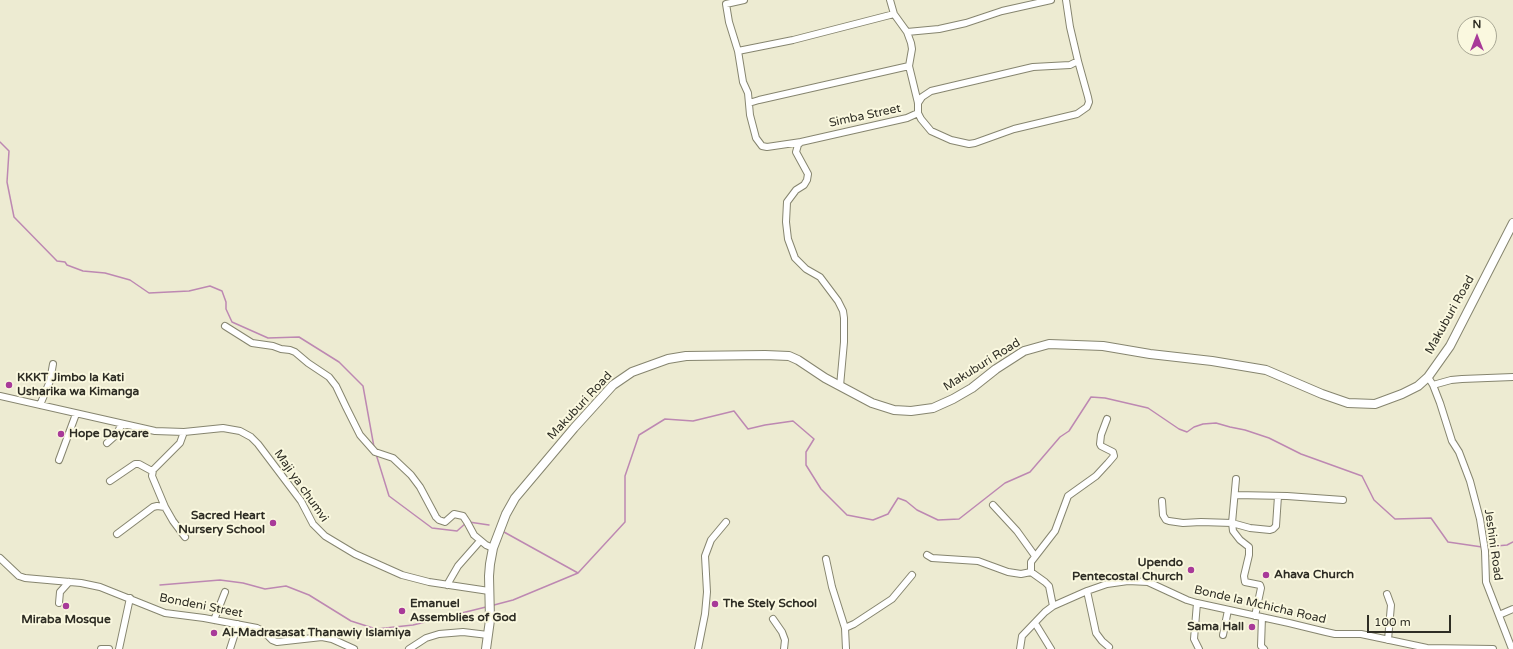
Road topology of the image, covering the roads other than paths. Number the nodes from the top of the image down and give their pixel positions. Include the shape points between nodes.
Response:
1 (744, 0) edge
2 (890, 0) edge
3 (1050, 0) edge
4 (1066, 0) edge
5 (894, 14) junction
6 (907, 32) junction
7 (738, 51) junction
8 (1078, 61) junction
9 (909, 66) junction
10 (750, 103) junction
11 (918, 103) junction
12 (918, 113) junction
13 (801, 142) junction
14 (1513, 222) edge
15 (225, 326) dead end
16 (53, 364) dead end
17 (1428, 376) junction
18 (1513, 378) edge
19 (1433, 385) junction
20 (840, 386) junction
21 (0, 396) edge
22 (40, 405) junction
23 (76, 414) junction
24 (1107, 419) dead end
25 (122, 424) junction
26 (184, 432) junction
27 (106, 443) dead end
28 (59, 460) dead end
29 (153, 470) junction
30 (1236, 479) dead end
31 (110, 481) dead end
32 (1235, 495) junction
33 (1278, 496) junction
34 (1343, 500) dead end
35 (1162, 501) dead end
36 (994, 505) dead end
37 (165, 507) junction
38 (726, 522) dead end
39 (1232, 523) junction
40 (117, 534) dead end
41 (185, 537) dead end
42 (480, 541) junction
43 (493, 548) junction
44 (927, 555) dead end
45 (1035, 556) junction
46 (0, 558) edge
47 (826, 559) dead end
48 (1031, 572) junction
49 (912, 575) dead end
50 (69, 582) junction
51 (446, 585) junction
52 (489, 591) junction
53 (1087, 591) junction
54 (225, 592) dead end
55 (1387, 594) dead end
56 (130, 598) junction
57 (59, 603) dead end
58 (1197, 603) junction
59 (1053, 606) junction
60 (1513, 609) edge
61 (1228, 610) junction
62 (1499, 615) junction
63 (1255, 616) junction
64 (1262, 617) junction
65 (773, 619) dead end
66 (214, 620) junction
67 (1035, 623) junction
68 (238, 624) junction
69 (845, 628) junction
70 (488, 635) junction
71 (1223, 635) dead end
72 (1388, 640) junction
73 (1109, 647) dead end
74 (101, 649) edge
75 (109, 649) edge
76 (119, 649) edge
77 (230, 649) edge
78 (354, 649) edge
79 (409, 649) edge
80 (486, 649) edge
81 (698, 649) edge
82 (784, 649) edge
83 (846, 649) edge
84 (1020, 649) edge
85 (1051, 649) edge
86 (1199, 649) edge
87 (1264, 649) edge
88 (1493, 649) edge
89 (1512, 649) edge

1 - 7 street via 726,4
2 - 5 street, Simba Street
3 - 6 street via 1002,11 966,23
4 - 8 street
5 - 6 street, Simba Street
5 - 7 street
6 - 9 street, Simba Street via 912,49
7 - 10 street via 743,82
8 - 11 street via 1070,65 1033,67 931,91
8 - 12 street via 1089,102 1087,107 1077,114 1014,129 969,144 951,140 931,131
9 - 10 street
9 - 11 street, Simba Street
10 - 13 street, Simba Street via 750,115 756,138 762,146
11 - 12 street, Simba Street
12 - 13 street, Simba Street via 907,118
13 - 20 street via 796,152 808,174 804,185 786,202 788,239 795,258 820,277 841,306 844,318
14 - 17 street, Makuburi Road via 1450,346
15 - 42 street via 252,343 295,352 329,378 336,386 358,432 372,450 393,458 411,475 438,520 445,522 454,514 463,516
16 - 22 street via 50,381
17 - 19 street, Jeshini Road
17 - 20 street, Makuburi Road via 1418,386 1374,404 1348,403 1266,370 1103,346 1049,344 1024,351 972,388 933,408 894,410 872,403
18 - 19 street via 1462,379
19 - 62 street, Jeshini Road via 1452,441 1470,481 1480,519 1486,582
20 - 43 street, Makuburi Road via 789,356 686,356 668,359 632,372 613,385 515,498
21 - 22 street, Maji ya chumvi
22 - 23 street, Maji ya chumvi
23 - 25 street, Maji ya chumvi
23 - 28 street
24 - 45 street via 1100,444 1113,452 1114,456 1096,476 1068,496 1055,531
25 - 26 street, Maji ya chumvi via 155,431
25 - 27 street via 116,435
26 - 29 street via 180,443
26 - 51 street, Maji ya chumvi via 223,428 245,433 267,455 321,533 355,554 402,575
29 - 31 street via 135,464
29 - 37 street via 152,476
30 - 32 street
32 - 33 street
32 - 39 street
33 - 34 street
33 - 39 street via 1276,526 1273,529 1250,528
35 - 39 street via 1163,515 1169,521
36 - 45 street
37 - 40 street via 153,507
37 - 41 street
38 - 81 street via 711,540 705,556 707,592
39 - 63 street via 1235,534 1249,546 1245,582 1260,585 1261,588
42 - 43 street
42 - 51 street via 458,566
43 - 52 street, Makuburi Road
44 - 48 street via 938,559 978,561 1020,574
45 - 48 street via 1031,562
46 - 50 street, Bondeni Street via 22,577
47 - 69 street
48 - 59 street via 1049,586
49 - 69 street via 892,599
50 - 56 street, Bondeni Street via 100,587
50 - 57 street via 60,592
51 - 52 street, Maji ya chumvi
52 - 70 street, Makuburi Road
53 - 58 street, Bonde la Mchicha Road via 1116,582 1138,581 1155,585
53 - 59 street, Bonde la Mchicha Road
53 - 73 street via 1096,632
54 - 66 street
55 - 72 street via 1391,605
56 - 66 street, Bondeni Street via 165,613
56 - 76 street
58 - 61 street, Bonde la Mchicha Road
58 - 86 street via 1194,639
59 - 67 street, Bonde la Mchicha Road
60 - 62 street
61 - 63 street, Bonde la Mchicha Road
61 - 71 street
62 - 89 street, Jeshini Road
63 - 64 street, Bonde la Mchicha Road
64 - 72 street, Bonde la Mchicha Road via 1326,632 1361,634
64 - 87 street via 1260,646
65 - 82 street via 785,640
66 - 68 street, Bondeni Street
67 - 84 street, Bonde la Mchicha Road via 1022,636
67 - 85 street
68 - 77 street
68 - 78 street, Bondeni Street via 261,629 277,642 322,637
69 - 83 street
70 - 79 street via 463,632 439,634 426,638
70 - 80 street, Makuburi Road
72 - 88 street, Bonde la Mchicha Road via 1427,648
74 - 75 street

